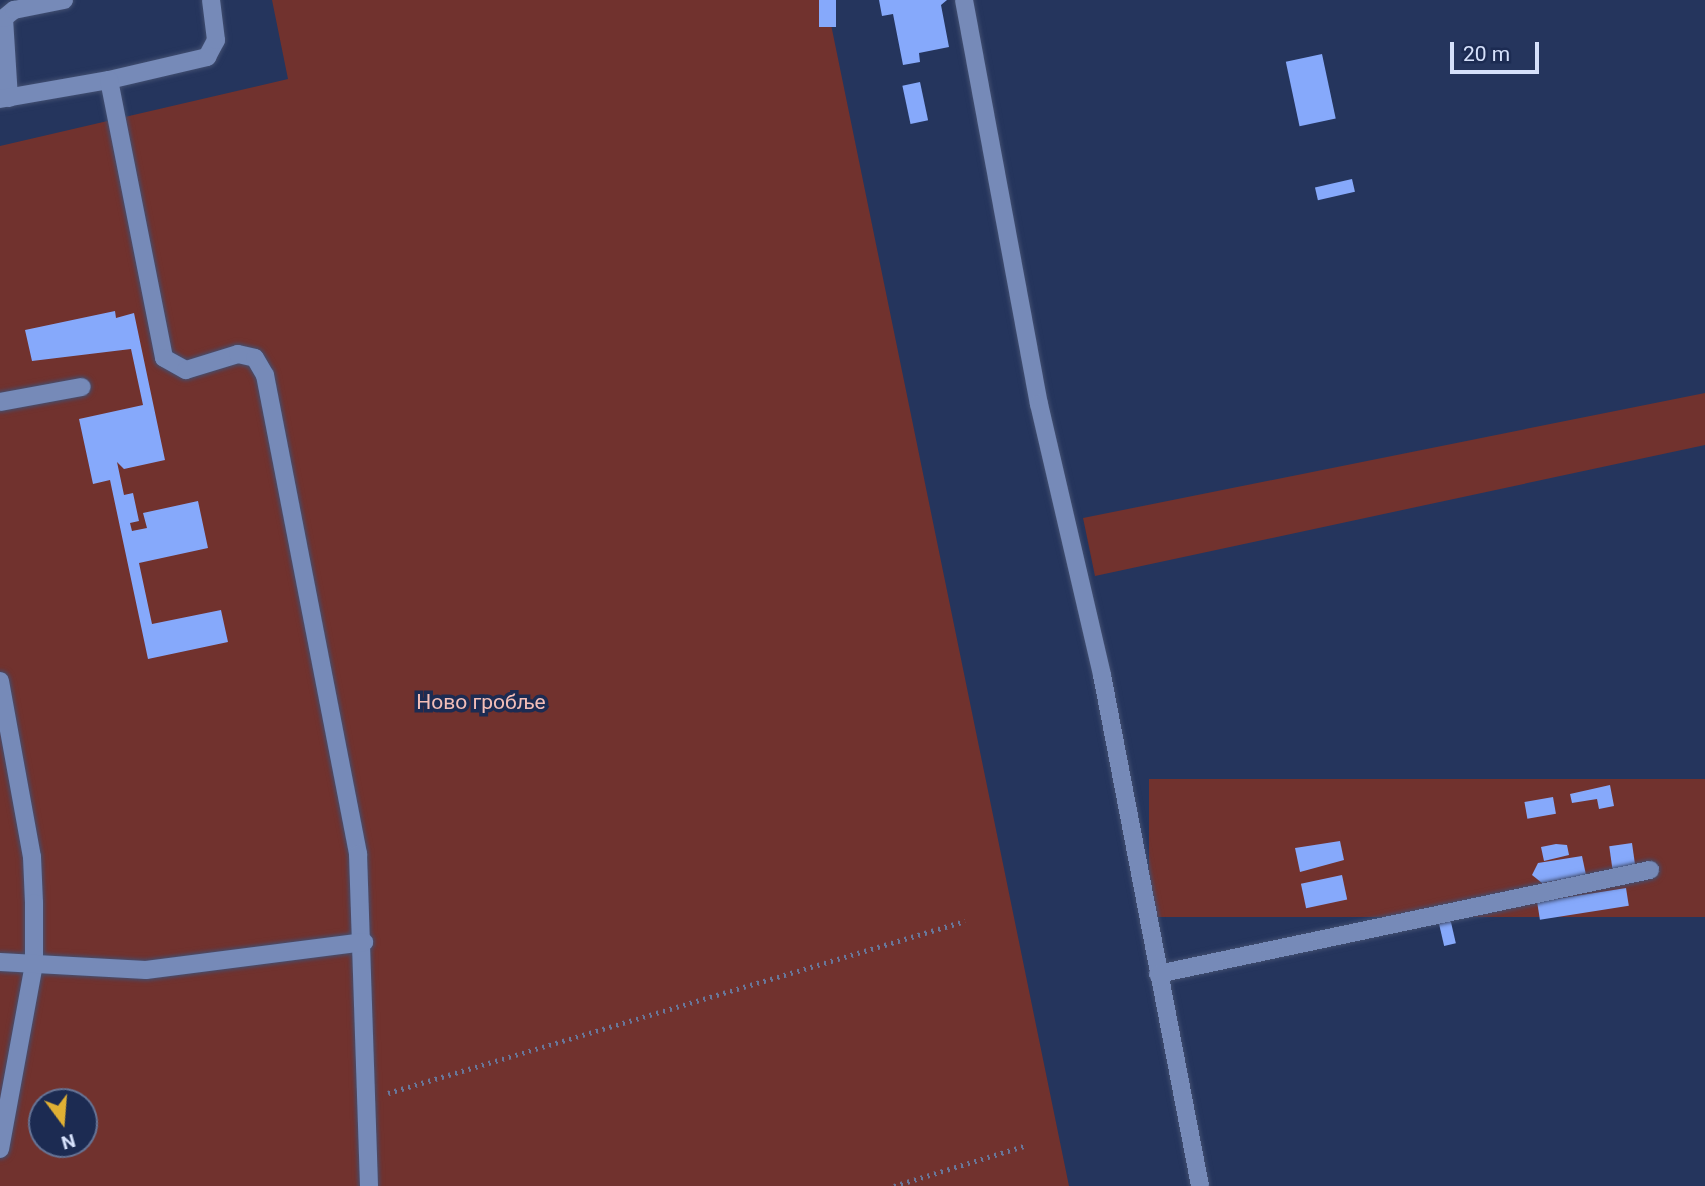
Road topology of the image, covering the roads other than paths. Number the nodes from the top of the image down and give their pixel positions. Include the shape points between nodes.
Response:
1 (64, 0) edge
2 (211, 0) edge
3 (964, 0) edge
4 (109, 80) junction
5 (5, 99) edge
6 (82, 387) dead end
7 (0, 402) edge
8 (0, 681) edge
9 (1650, 870) dead end
10 (364, 943) junction
11 (0, 962) edge
12 (34, 964) junction
13 (1158, 974) junction
14 (0, 1149) edge
15 (369, 1186) edge
16 (1200, 1186) edge

1 - 5 lane via 14,10 4,18
2 - 4 lane via 216,40 206,57
3 - 13 lane
4 - 5 lane
4 - 10 lane via 164,358 186,370 238,354 255,358 265,375 358,853
6 - 7 lane
8 - 12 lane via 32,857
9 - 13 lane
10 - 12 lane via 146,970
10 - 15 lane
11 - 12 lane
12 - 14 lane
13 - 16 lane

